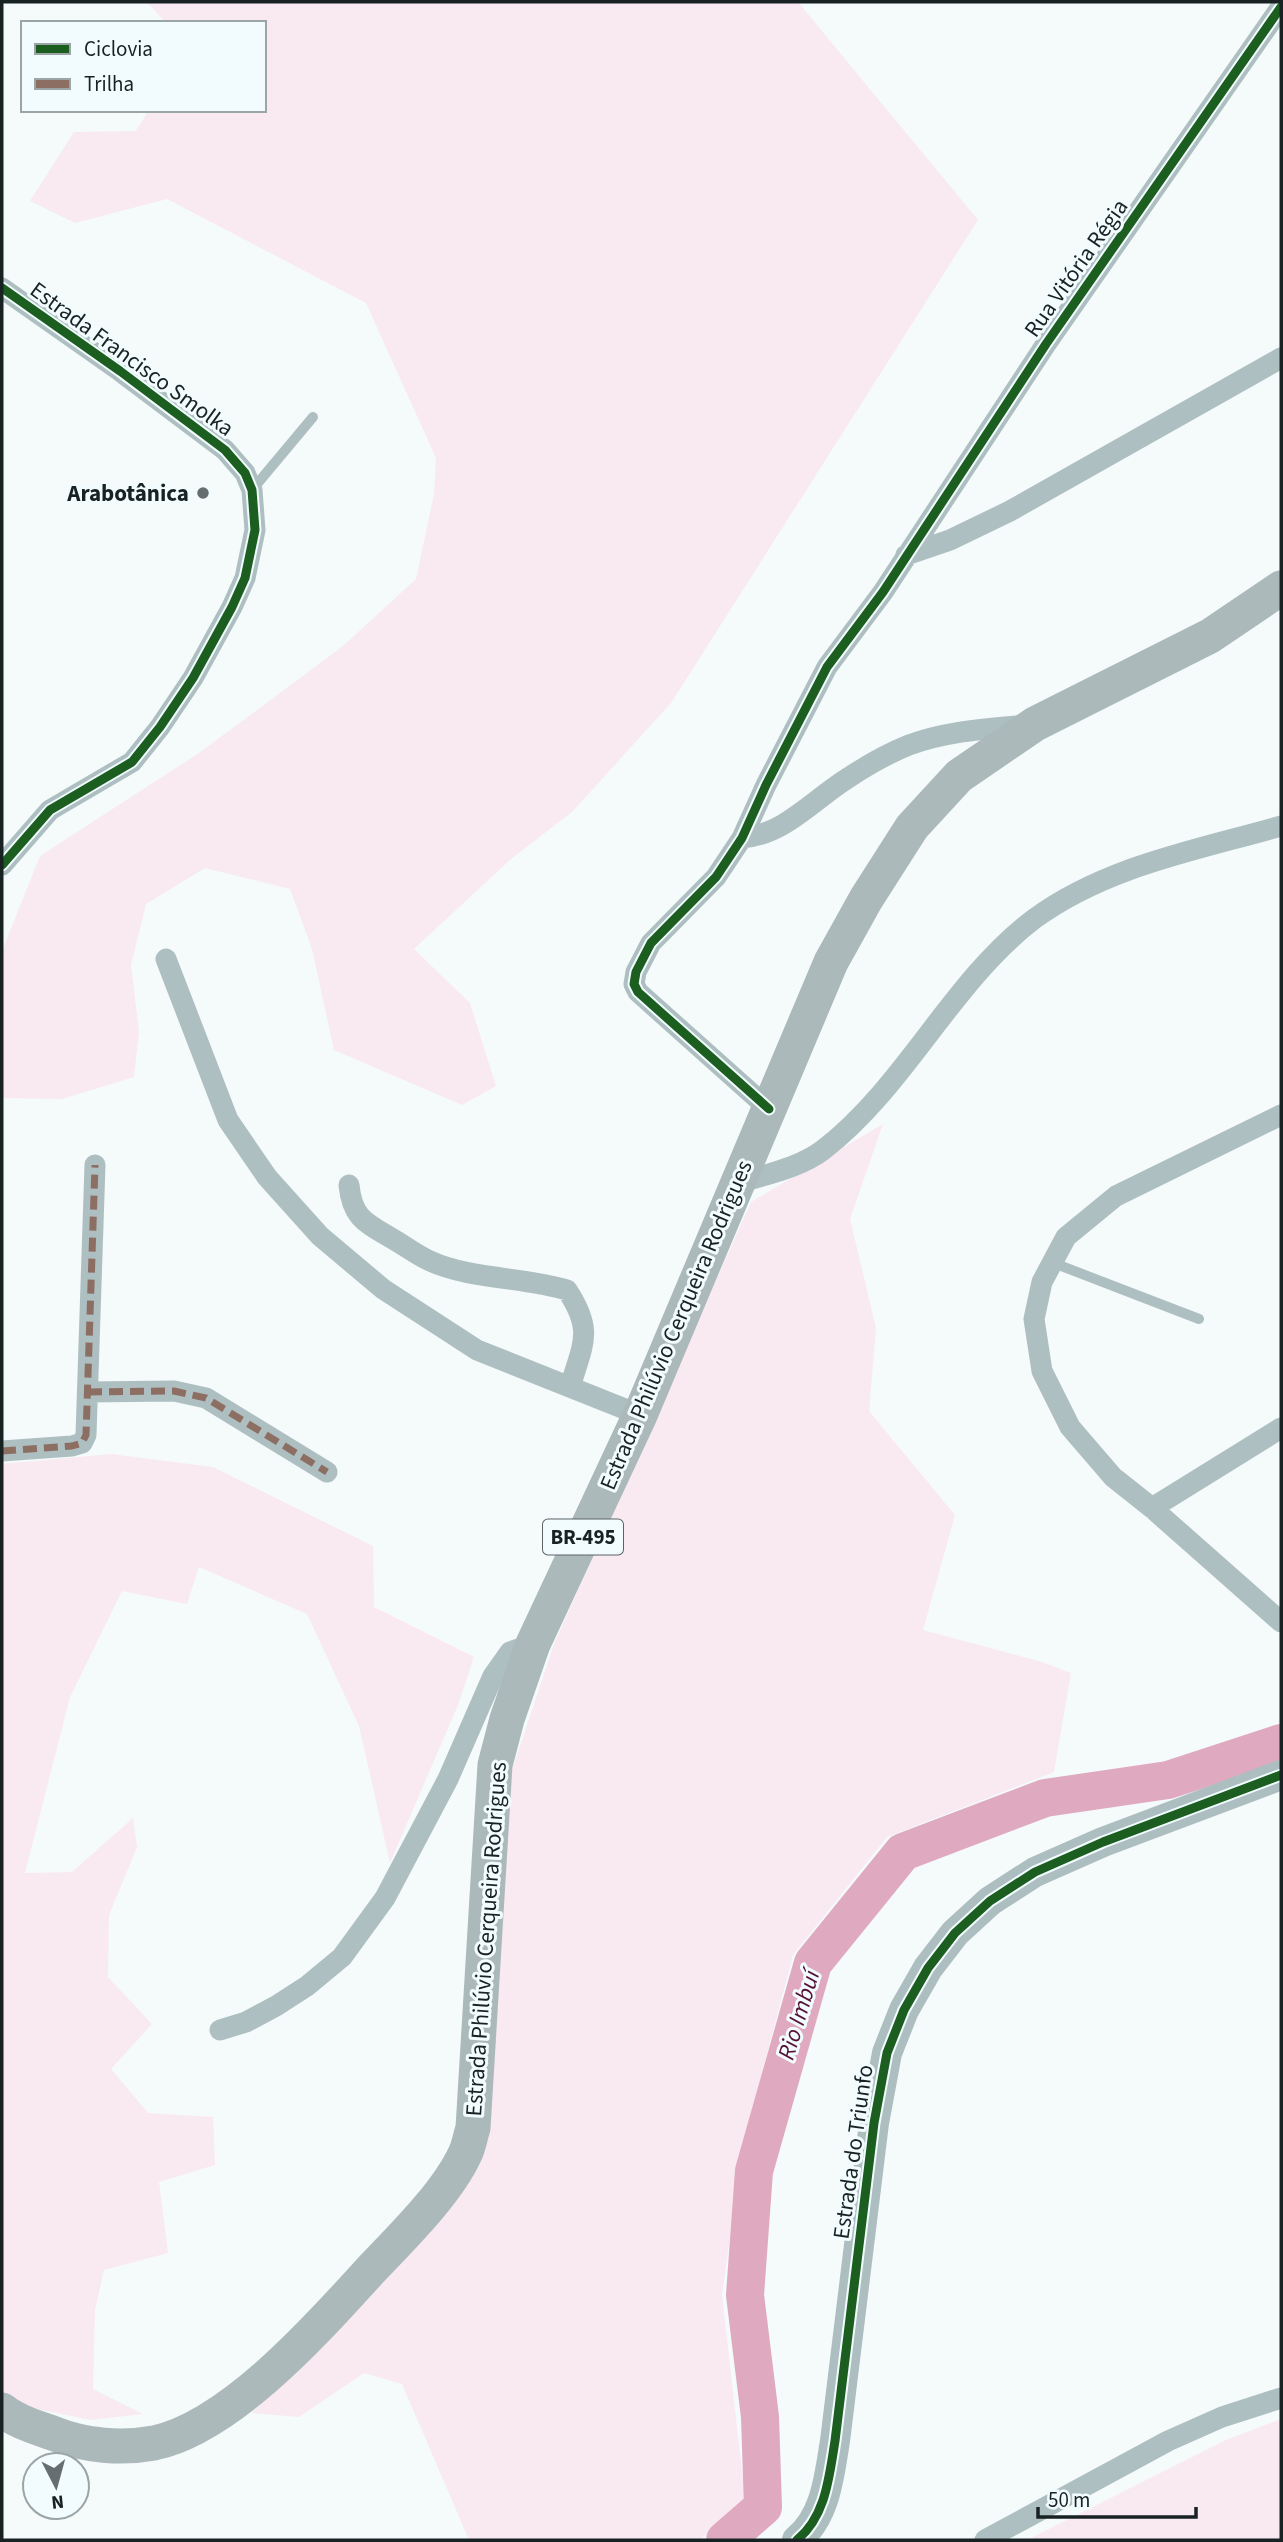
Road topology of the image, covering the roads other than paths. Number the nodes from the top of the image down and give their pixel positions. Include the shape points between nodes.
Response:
1 (1281, 6) edge
2 (2, 288) edge
3 (1281, 358) edge
4 (313, 417) dead end
5 (251, 490) junction
6 (906, 555) junction
7 (1281, 588) edge
8 (1035, 724) junction
9 (1281, 826) edge
10 (742, 838) junction
11 (2, 864) edge
12 (166, 959) dead end
13 (769, 1109) junction
14 (1281, 1115) edge
15 (95, 1165) dead end
16 (739, 1183) junction
17 (349, 1185) dead end
18 (1051, 1262) junction
19 (1199, 1319) dead end
20 (570, 1387) junction
21 (88, 1392) junction
22 (640, 1415) junction
23 (1281, 1428) edge
24 (2, 1451) edge
25 (327, 1472) dead end
26 (1152, 1508) junction
27 (1281, 1622) edge
28 (533, 1644) junction
29 (1281, 1775) edge
30 (220, 2030) dead end
31 (1281, 2398) edge
32 (2, 2410) edge
33 (797, 2540) edge
34 (985, 2540) edge

1 - 6 street, Rua Vitória Régia
2 - 5 street, Estrada Francisco Smolka via 225,450 246,473
3 - 6 street via 1010,511
4 - 5 lane
5 - 11 street, Estrada Francisco Smolka via 255,530 245,578 193,677 160,727 132,762 50,810
6 - 10 street, Rua Vitória Régia via 827,667
7 - 8 main road, Estrada Philúvio Cerqueira Rodrigues / BR-495 via 1210,636
8 - 10 street via 950,734 909,745 848,777 771,832
8 - 13 main road, Estrada Philúvio Cerqueira Rodrigues / BR-495 via 959,776 912,827 831,962
9 - 16 street via 1110,876 1068,896 999,949 863,1113 822,1150 797,1164
10 - 13 street, Rua Vitória Régia via 716,877 651,943 634,984
12 - 20 street via 228,1120 267,1177 320,1236 383,1289 477,1350
13 - 16 main road, Estrada Philúvio Cerqueira Rodrigues / BR-495
14 - 18 street via 1116,1196 1066,1237
15 - 21 street
16 - 22 main road, Estrada Philúvio Cerqueira Rodrigues / BR-495
17 - 20 street via 351,1203 361,1220 431,1262 567,1290 581,1312 585,1337
18 - 19 lane
18 - 26 street via 1034,1319 1042,1371 1069,1427 1113,1477
20 - 22 street
21 - 24 street via 82,1443
21 - 25 street via 198,1395
22 - 28 main road, Estrada Philúvio Cerqueira Rodrigues / BR-495
23 - 26 street
26 - 27 street
28 - 30 street via 510,1652 493,1676 448,1779 391,1886 342,1957 276,2006
28 - 32 main road, Estrada Philúvio Cerqueira Rodrigues / BR-495 via 495,1765 473,2129 466,2154 448,2181 405,2234 291,2353 221,2411 184,2433 123,2446 72,2441 13,2419
29 - 33 street, Estrada do Triunfo via 1035,1872 990,1901 955,1933 928,1968 887,2053 827,2490 817,2518
31 - 34 street via 1168,2441

